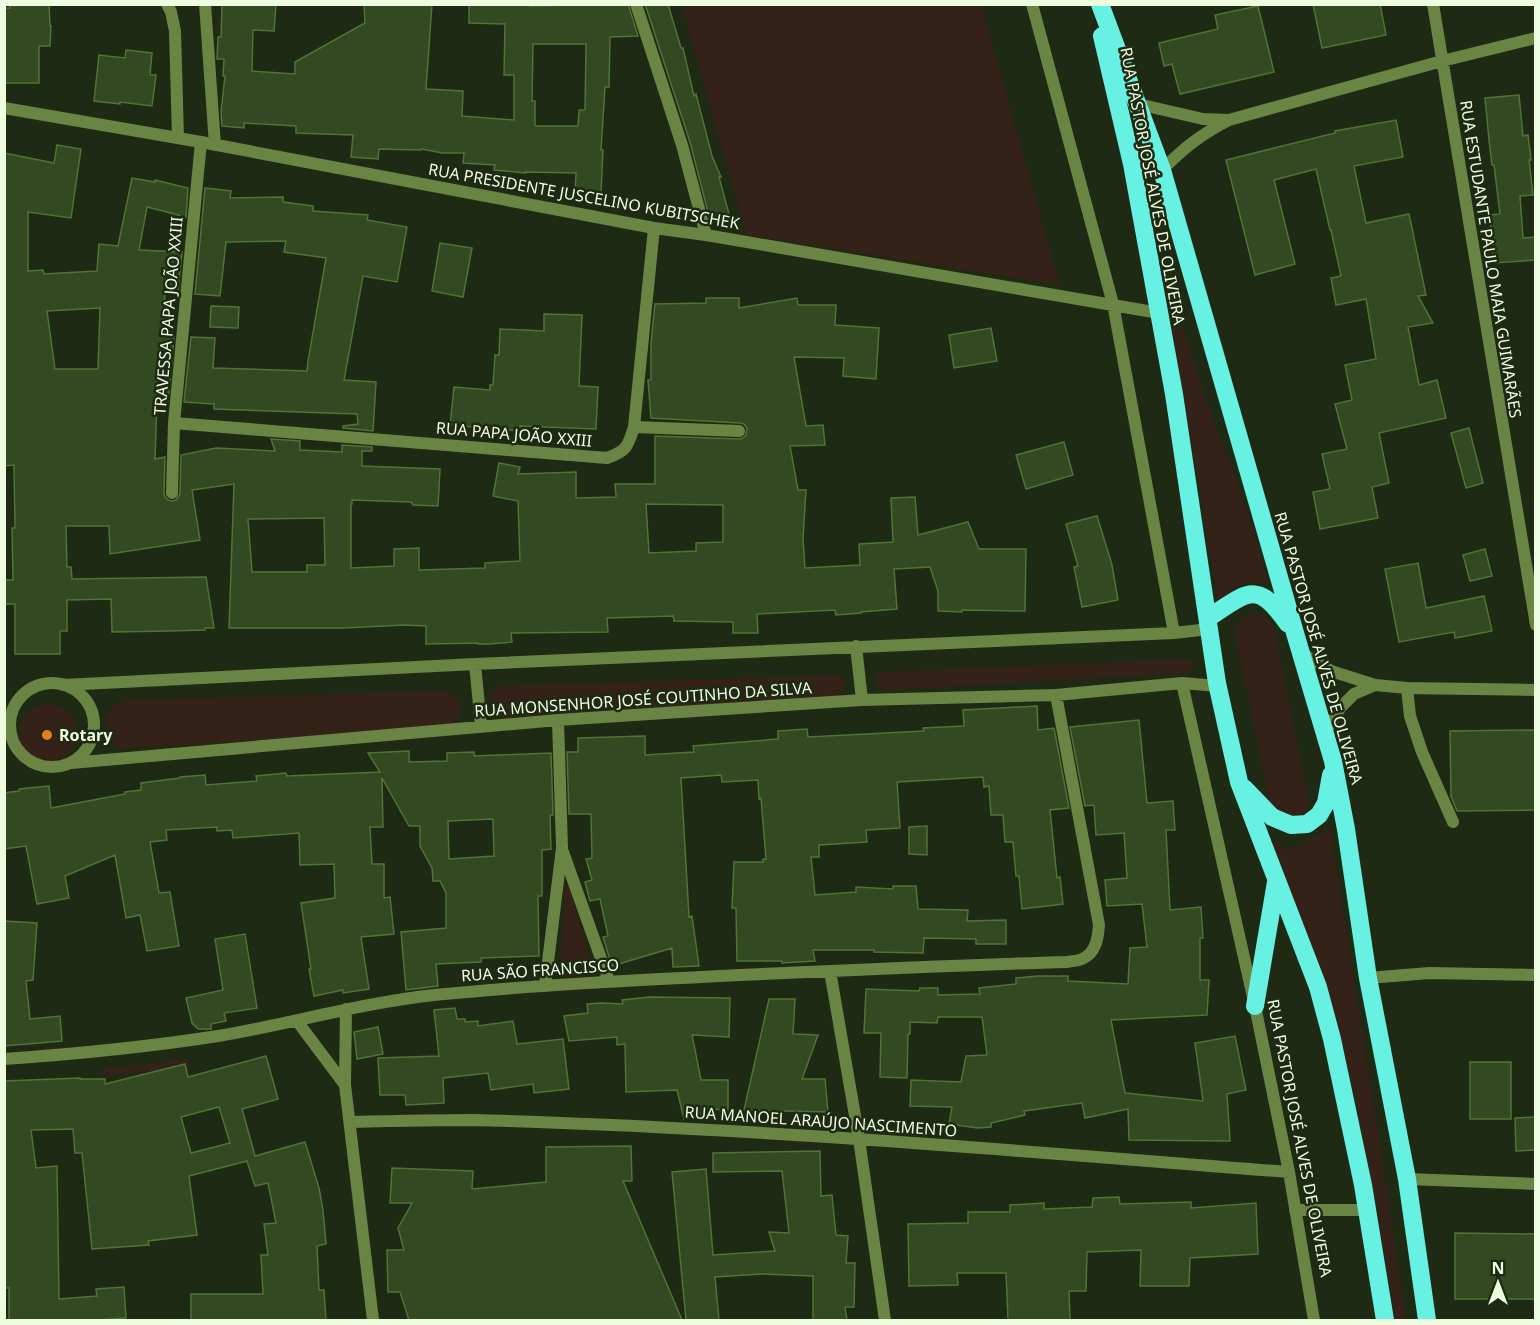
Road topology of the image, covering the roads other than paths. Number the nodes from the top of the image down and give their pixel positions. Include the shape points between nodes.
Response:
1 (167, 4) edge
2 (206, 4) edge
3 (636, 4) edge
4 (1032, 4) edge
5 (1099, 4) edge
6 (1433, 4) edge
7 (1536, 38) edge
8 (1442, 61) junction
9 (1138, 104) junction
10 (4, 108) edge
11 (1229, 120) junction
12 (178, 138) junction
13 (201, 142) junction
14 (215, 145) junction
15 (1162, 170) junction
16 (654, 228) junction
17 (706, 235) junction
18 (1113, 304) junction
19 (1159, 313) junction
20 (174, 423) junction
21 (634, 427) junction
22 (739, 431) dead end
23 (172, 493) dead end
24 (1209, 624) junction
25 (1536, 625) edge
26 (1174, 633) junction
27 (1295, 633) junction
28 (856, 646) junction
29 (1301, 653) junction
30 (475, 664) junction
31 (1182, 683) junction
32 (63, 685) junction
33 (1375, 685) junction
34 (1218, 686) junction
35 (1407, 688) junction
36 (1536, 690) edge
37 (1056, 695) junction
38 (862, 700) junction
39 (558, 720) junction
40 (7, 724) edge
41 (481, 726) junction
42 (1324, 734) junction
43 (1333, 761) junction
44 (71, 763) junction
45 (1239, 782) junction
46 (1453, 822) dead end
47 (562, 848) junction
48 (1276, 880) junction
49 (830, 971) junction
50 (1536, 975) edge
51 (1368, 978) junction
52 (609, 981) junction
53 (545, 986) junction
54 (1255, 1006) junction
55 (346, 1009) junction
56 (297, 1021) junction
57 (4, 1059) edge
58 (345, 1085) junction
59 (350, 1122) junction
60 (859, 1139) junction
61 (1289, 1172) junction
62 (1407, 1179) junction
63 (1536, 1184) edge
64 (1295, 1210) junction
65 (1367, 1210) junction
66 (373, 1320) edge
67 (885, 1320) edge
68 (1314, 1320) edge
69 (1385, 1320) edge
70 (1427, 1320) edge

1 - 12 street via 175,31
2 - 14 street
3 - 17 street via 682,145
4 - 18 street
5 - 9 highway, RUA PASTOR JOSÉ ALVES DE OLIVEIRA
5 - 19 highway, RUA PASTOR JOSÉ ALVES DE OLIVEIRA via 1100,27
6 - 8 street, RUA ESTUDANTE PAULO MAIA GUIMARÃES
7 - 8 street
8 - 11 street
8 - 25 street, RUA ESTUDANTE PAULO MAIA GUIMARÃES
9 - 11 street via 1203,119
9 - 15 highway, RUA PASTOR JOSÉ ALVES DE OLIVEIRA
10 - 12 street, RUA PRESIDENTE JUSCELINO KUBITSCHEK
11 - 15 street via 1190,143
12 - 13 street, RUA PRESIDENTE JUSCELINO KUBITSCHEK
13 - 14 street, RUA PRESIDENTE JUSCELINO KUBITSCHEK
13 - 20 street, TRAVESSA PAPA JOÃO XXIII
14 - 16 street, RUA PRESIDENTE JUSCELINO KUBITSCHEK
15 - 27 highway, RUA PASTOR JOSÉ ALVES DE OLIVEIRA
16 - 17 street, RUA PRESIDENTE JUSCELINO KUBITSCHEK
16 - 21 street, RUA PAPA JOÃO XXIII
17 - 18 street, RUA PRESIDENTE JUSCELINO KUBITSCHEK
18 - 19 street, RUA PRESIDENTE JUSCELINO KUBITSCHEK
18 - 26 street
19 - 24 highway, RUA PASTOR JOSÉ ALVES DE OLIVEIRA
20 - 21 street, RUA PAPA JOÃO XXIII via 607,458 628,447
20 - 23 street, TRAVESSA PAPA JOÃO XXIII
21 - 22 street
24 - 26 street
24 - 27 highway via 1241,597 1260,595 1271,602
24 - 34 highway, RUA PASTOR JOSÉ ALVES DE OLIVEIRA
26 - 28 street
27 - 29 highway, RUA PASTOR JOSÉ ALVES DE OLIVEIRA
28 - 30 street
28 - 38 street
29 - 33 street via 1331,671
29 - 42 highway, RUA PASTOR JOSÉ ALVES DE OLIVEIRA
30 - 32 street
30 - 41 street
31 - 34 street, RUA MONSENHOR JOSÉ COUTINHO DA SILVA
31 - 37 street, RUA MONSENHOR JOSÉ COUTINHO DA SILVA
31 - 54 street, RUA PASTOR JOSÉ ALVES DE OLIVEIRA
32 - 40 street via 51,683 27,692 18,700
32 - 44 street via 84,698 93,720 89,744
33 - 35 street
33 - 42 street via 1354,694
34 - 45 highway, RUA PASTOR JOSÉ ALVES DE OLIVEIRA
35 - 36 street
35 - 46 street via 1410,716 1422,753
37 - 38 street, RUA MONSENHOR JOSÉ COUTINHO DA SILVA
37 - 49 street, RUA SÃO FRANCISCO via 1099,924 1095,948 1083,959 1067,962
38 - 39 street, RUA MONSENHOR JOSÉ COUTINHO DA SILVA
39 - 41 street, RUA MONSENHOR JOSÉ COUTINHO DA SILVA
39 - 47 street
40 - 44 street via 18,751 29,761 57,767
41 - 44 street, RUA MONSENHOR JOSÉ COUTINHO DA SILVA
42 - 43 highway, RUA PASTOR JOSÉ ALVES DE OLIVEIRA
43 - 45 highway via 1326,803 1307,824 1291,825 1272,817
43 - 51 highway, RUA PASTOR JOSÉ ALVES DE OLIVEIRA
45 - 48 highway, RUA PASTOR JOSÉ ALVES DE OLIVEIRA
47 - 52 street
47 - 53 street
48 - 54 highway
48 - 65 highway, RUA PASTOR JOSÉ ALVES DE OLIVEIRA via 1318,987
49 - 52 street, RUA SÃO FRANCISCO
49 - 60 street
50 - 51 street via 1429,973
51 - 62 highway, RUA PASTOR JOSÉ ALVES DE OLIVEIRA
52 - 53 street, RUA SÃO FRANCISCO
53 - 55 street, RUA SÃO FRANCISCO via 432,995
54 - 61 street, RUA PASTOR JOSÉ ALVES DE OLIVEIRA
55 - 56 street, RUA SÃO FRANCISCO
55 - 58 street
56 - 57 street, RUA SÃO FRANCISCO via 143,1047
56 - 58 street
58 - 59 street
59 - 60 street, RUA MANOEL ARAÚJO NASCIMENTO via 471,1120
59 - 66 street
60 - 61 street, RUA MANOEL ARAÚJO NASCIMENTO
60 - 67 street
61 - 64 street, RUA PASTOR JOSÉ ALVES DE OLIVEIRA
62 - 63 street
62 - 70 highway, RUA PASTOR JOSÉ ALVES DE OLIVEIRA
64 - 65 street
64 - 68 street, RUA PASTOR JOSÉ ALVES DE OLIVEIRA
65 - 69 highway, RUA PASTOR JOSÉ ALVES DE OLIVEIRA

